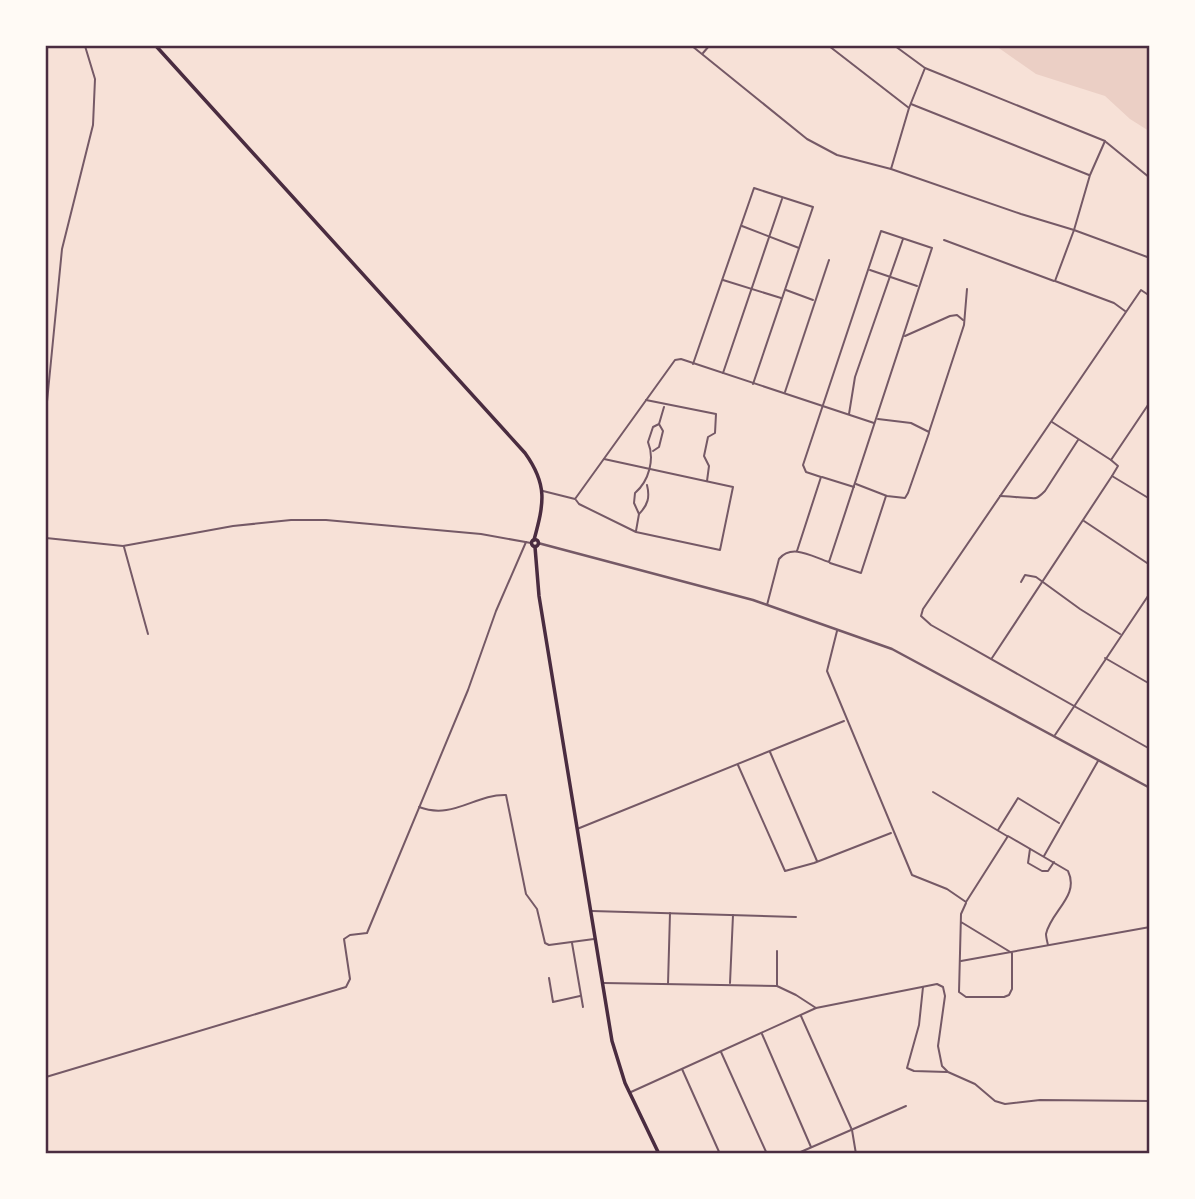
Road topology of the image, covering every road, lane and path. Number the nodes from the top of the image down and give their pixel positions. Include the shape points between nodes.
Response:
1 (85, 46) edge
2 (156, 46) edge
3 (692, 46) edge
4 (709, 46) edge
5 (829, 46) edge
6 (895, 46) edge
7 (703, 54) junction
8 (925, 68) junction
9 (911, 104) junction
10 (909, 108) junction
11 (1105, 141) junction
12 (891, 169) junction
13 (1090, 175) junction
14 (1150, 178) edge
15 (783, 197) junction
16 (741, 226) junction
17 (1074, 230) junction
18 (770, 236) junction
19 (903, 238) junction
20 (944, 240) dead end
21 (799, 248) junction
22 (1150, 258) edge
23 (829, 260) dead end
24 (869, 270) junction
25 (891, 277) junction
26 (722, 279) junction
27 (1055, 281) junction
28 (919, 287) junction
29 (752, 289) junction
30 (785, 289) junction
31 (967, 289) dead end
32 (1150, 296) edge
33 (782, 298) junction
34 (815, 301) junction
35 (1125, 312) junction
36 (964, 325) junction
37 (904, 336) junction
38 (693, 363) junction
39 (723, 374) junction
40 (753, 384) junction
41 (785, 393) junction
42 (645, 400) junction
43 (1150, 402) edge
44 (664, 404) junction
45 (824, 406) junction
46 (46, 412) edge
47 (849, 415) junction
48 (877, 419) junction
49 (1051, 421) junction
50 (659, 424) junction
51 (875, 424) junction
52 (929, 432) junction
53 (1078, 439) junction
54 (652, 452) junction
55 (603, 459) junction
56 (1111, 460) junction
57 (648, 469) junction
58 (821, 477) junction
59 (1112, 477) junction
60 (707, 481) junction
61 (646, 484) junction
62 (855, 485) junction
63 (543, 491) junction
64 (887, 496) junction
65 (1000, 496) junction
66 (575, 499) junction
67 (1150, 499) edge
68 (639, 514) junction
69 (1083, 521) junction
70 (636, 532) junction
71 (46, 538) edge
72 (533, 543) junction
73 (123, 546) junction
74 (797, 551) junction
75 (829, 562) junction
76 (1150, 565) edge
77 (1042, 581) junction
78 (1021, 582) dead end
79 (1150, 593) edge
80 (767, 605) junction
81 (837, 630) junction
82 (148, 634) dead end
83 (1120, 635) junction
84 (1105, 658) junction
85 (991, 659) junction
86 (1150, 684) edge
87 (1074, 705) junction
88 (846, 720) junction
89 (1054, 736) junction
90 (1150, 749) edge
91 (769, 751) junction
92 (1098, 760) junction
93 (737, 764) junction
94 (1150, 788) edge
95 (933, 792) dead end
96 (418, 807) junction
97 (1061, 824) junction
98 (576, 829) junction
99 (998, 830) junction
100 (892, 832) junction
101 (1008, 836) junction
102 (1031, 848) junction
103 (1044, 856) junction
104 (817, 862) junction
105 (1054, 862) junction
106 (966, 902) junction
107 (591, 911) junction
108 (670, 912) junction
109 (733, 914) junction
110 (796, 916) dead end
111 (961, 922) junction
112 (1150, 927) edge
113 (596, 938) junction
114 (571, 942) junction
115 (1048, 945) junction
116 (777, 951) dead end
117 (1012, 953) junction
118 (960, 961) junction
119 (549, 978) dead end
120 (603, 983) junction
121 (668, 984) junction
122 (730, 985) junction
123 (923, 985) junction
124 (777, 986) junction
125 (581, 996) junction
126 (583, 1007) dead end
127 (816, 1008) junction
128 (801, 1016) junction
129 (762, 1033) junction
130 (720, 1051) junction
131 (682, 1069) junction
132 (948, 1072) junction
133 (46, 1077) edge
134 (630, 1092) junction
135 (1150, 1101) edge
136 (906, 1106) dead end
137 (852, 1130) junction
138 (811, 1147) junction
139 (659, 1153) edge
140 (720, 1153) edge
141 (766, 1153) edge
142 (796, 1153) edge
143 (856, 1153) edge

1 - 46 street via 95,79 93,125 62,249
2 - 63 main road via 524,453 535,466
3 - 7 street
4 - 7 street
5 - 10 street
6 - 8 street
7 - 12 street via 807,139 837,155
8 - 9 street
8 - 11 street
9 - 10 street
9 - 13 street
10 - 12 street
11 - 13 street
11 - 14 street
12 - 17 street
13 - 17 street
15 - 16 street via 754,187
15 - 18 street
15 - 21 street via 813,207
16 - 18 street
16 - 26 street
17 - 22 street
17 - 27 street
18 - 21 street
18 - 29 street
19 - 24 street via 881,231
19 - 25 street
19 - 28 street via 932,248
20 - 27 street
21 - 30 street
23 - 34 street
24 - 25 street
24 - 45 street
25 - 28 street
25 - 47 street via 855,377
26 - 29 street
26 - 38 street
27 - 35 street via 1114,303
28 - 37 street
29 - 33 street
29 - 39 street
30 - 33 street
30 - 34 street
31 - 36 street
32 - 35 street via 1141,289
33 - 40 street
34 - 41 street
35 - 49 street
36 - 37 street via 961,317 950,316
36 - 52 street
37 - 48 street
38 - 39 street
38 - 42 street via 675,360
39 - 40 street
40 - 41 street
41 - 45 street
42 - 44 street
42 - 55 street
43 - 56 street
44 - 50 street
44 - 60 street via 716,414 715,432 708,437 704,456 709,466
45 - 47 street
45 - 58 street via 803,465 806,472
47 - 51 street
48 - 51 street
48 - 52 street via 911,423
49 - 53 street
49 - 65 street
50 - 54 street via 663,431 659,447
50 - 54 street via 653,427 648,442
51 - 62 street
52 - 64 street via 907,495 902,499
53 - 56 street
53 - 65 street via 1040,496
54 - 57 street
55 - 57 street
55 - 66 street
56 - 59 street via 1118,466
57 - 60 street
57 - 61 street
58 - 62 street
58 - 74 street
59 - 67 street
59 - 69 street
60 - 70 street via 733,487 720,550
61 - 68 street via 647,506
61 - 68 street via 635,493
62 - 64 street
62 - 75 street
63 - 66 street
63 - 72 main road
64 - 75 street via 861,573
65 - 85 street via 920,616
66 - 70 street
68 - 70 street
69 - 76 street
69 - 77 street
71 - 73 street
72 - 73 street via 456,531 291,520
72 - 80 street
72 - 96 street via 496,611
72 - 98 main road
73 - 82 street
74 - 75 street
74 - 80 street via 786,552 779,559
77 - 78 street via 1027,575
77 - 83 street
77 - 85 street
79 - 83 street
80 - 81 street
81 - 88 street via 827,671
81 - 89 street via 892,649
83 - 84 street
84 - 86 street
84 - 87 street
85 - 87 street
87 - 89 street
87 - 90 street
88 - 91 street
88 - 100 street
89 - 92 street
91 - 93 street
91 - 104 street
92 - 94 street
92 - 97 street
93 - 98 street
93 - 104 street via 785,871
95 - 99 street
96 - 114 street via 444,812 506,795 526,894 537,909 545,943
96 - 133 street via 367,933 344,939 350,979 346,988
97 - 99 street via 1018,798
97 - 103 street
98 - 107 main road
99 - 101 street
100 - 104 street
100 - 106 street via 912,875
101 - 102 street
101 - 106 street
102 - 103 street
102 - 105 street via 1028,863 1032,866 1048,870
103 - 105 street
105 - 115 street via 1068,870 1072,880 1046,934
106 - 111 street
107 - 108 street
107 - 113 main road
108 - 109 street
108 - 121 street
109 - 110 street
109 - 122 street
111 - 117 street
111 - 118 street
112 - 115 street
113 - 114 street
113 - 120 main road
114 - 125 street
115 - 117 street
116 - 124 street
117 - 118 street
117 - 118 street via 1011,992 1004,997 961,995
119 - 125 street via 552,1002
120 - 121 street
120 - 134 main road via 612,1041
121 - 122 street
122 - 124 street
123 - 127 street
123 - 132 street via 937,984 945,991 938,1046
123 - 132 street via 919,1025 907,1068
124 - 127 street
125 - 126 street
127 - 128 street
128 - 129 street
128 - 137 street
129 - 130 street
129 - 138 street
130 - 131 street
130 - 141 street
131 - 134 street
131 - 140 street
132 - 135 street via 971,1081 1004,1104
134 - 139 main road
136 - 137 street
137 - 138 street
137 - 143 street
138 - 142 street

